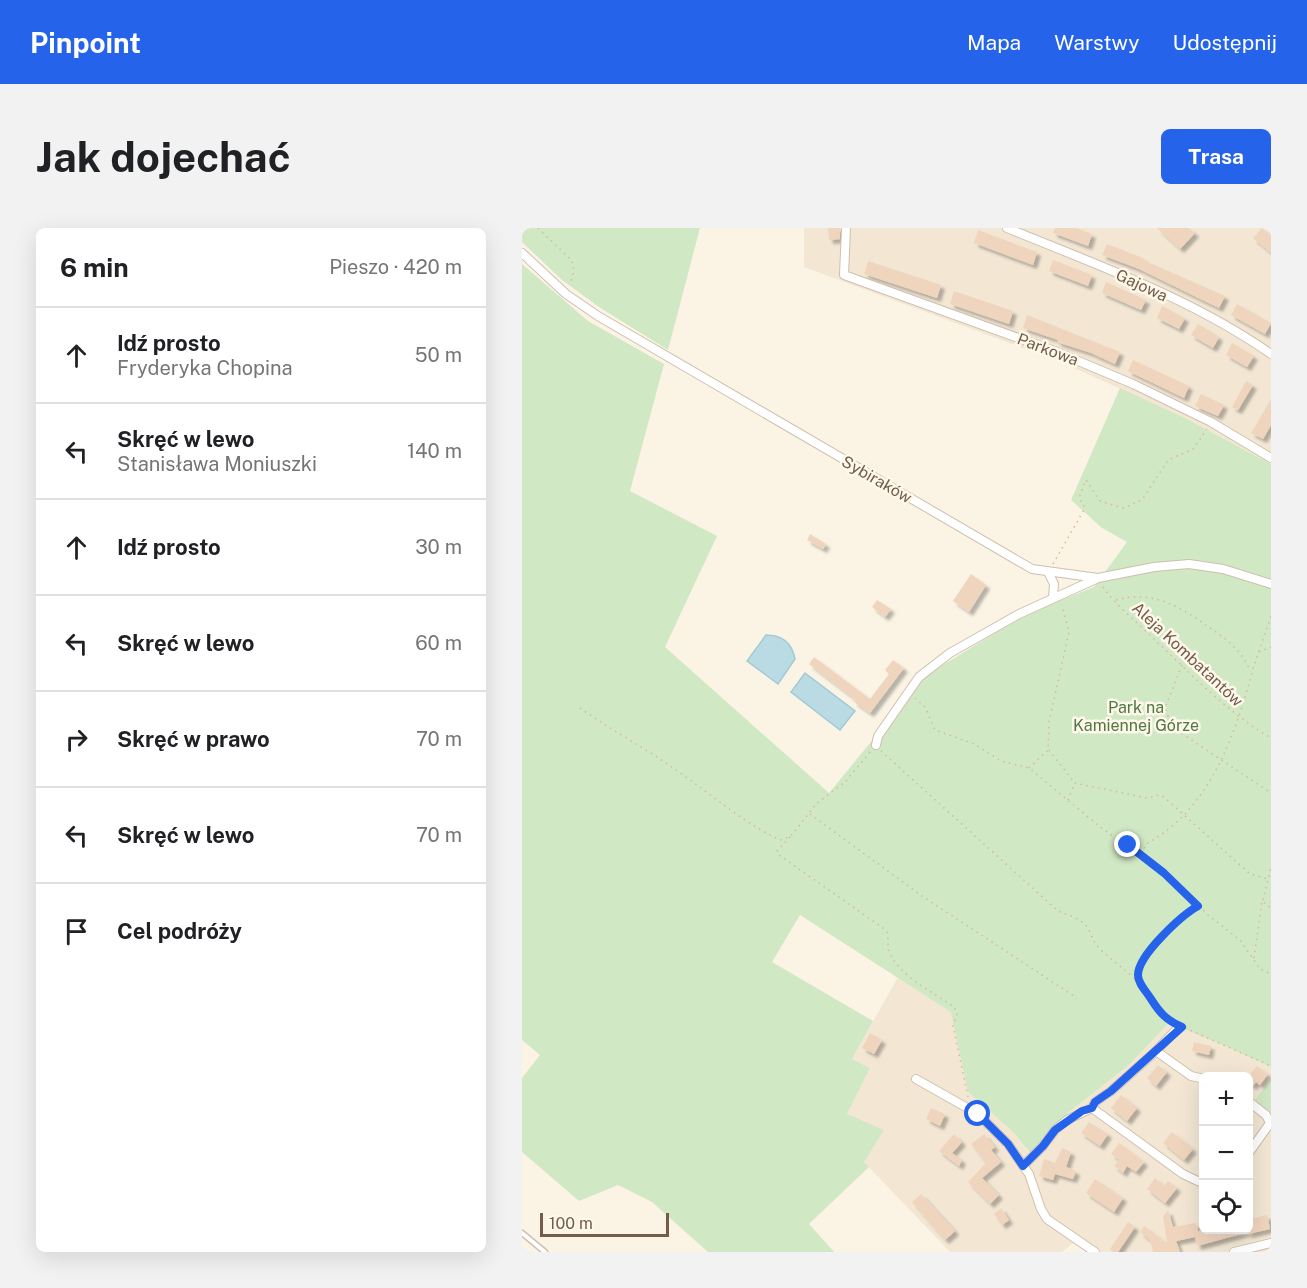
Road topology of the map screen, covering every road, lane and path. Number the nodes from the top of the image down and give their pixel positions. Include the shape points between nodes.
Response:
1 (538, 228) edge
2 (846, 228) edge
3 (1007, 228) edge
4 (522, 253) edge
5 (566, 294) junction
6 (1271, 354) edge
7 (1211, 422) junction
8 (1270, 454) edge
9 (1048, 572) junction
10 (1098, 578) junction
11 (1271, 584) edge
12 (1056, 597) junction
13 (1115, 600) junction
14 (1271, 616) edge
15 (1271, 646) edge
16 (1259, 652) junction
17 (1182, 665) junction
18 (1252, 672) junction
19 (908, 693) junction
20 (579, 708) dead end
21 (1240, 716) junction
22 (1271, 738) edge
23 (876, 745) junction
24 (1048, 750) junction
25 (1221, 760) junction
26 (1029, 768) junction
27 (1075, 783) junction
28 (1271, 793) edge
29 (1068, 801) junction
30 (809, 814) junction
31 (1184, 815) junction
32 (791, 836) junction
33 (1142, 855) junction
34 (1271, 868) edge
35 (1268, 879) junction
36 (1262, 901) junction
37 (1198, 906) junction
38 (1271, 908) edge
39 (1254, 959) junction
40 (1271, 974) edge
41 (1141, 985) junction
42 (1077, 998) dead end
43 (1175, 1027) junction
44 (1156, 1051) junction
45 (1271, 1066) edge
46 (1199, 1078) edge
47 (916, 1079) dead end
48 (1253, 1105) edge
49 (969, 1107) junction
50 (1092, 1108) junction
51 (1253, 1147) edge
52 (1023, 1166) junction
53 (1199, 1182) edge
54 (522, 1233) edge
55 (1271, 1243) edge
56 (545, 1252) edge
57 (1095, 1252) edge
58 (1234, 1252) edge

1 - 5 path via 572,261 574,271
2 - 7 street, Parkowa via 843,275 1057,352
3 - 6 street, Gajowa via 1121,274 1214,320
4 - 5 street, Sybiraków
5 - 9 street, Sybiraków via 635,339 1032,569
7 - 8 street, Parkowa
7 - 9 path via 1192,449 1168,460 1142,500 1123,508 1100,501 1086,480 1078,498 1085,508
9 - 10 street, Sybiraków
9 - 12 street
10 - 11 street, Sybiraków via 1189,564 1223,569
10 - 12 street
10 - 13 path, Aleja Kombatantów
12 - 19 street via 950,653 919,677
12 - 24 path via 1069,632 1049,722
13 - 17 path, Aleja Kombatantów
13 - 18 path via 1142,596 1174,605 1236,649
14 - 16 path
15 - 16 path
16 - 18 path
17 - 21 path, Aleja Kombatantów
17 - 25 path via 1166,708 1172,727
18 - 21 path
19 - 23 street via 878,736
19 - 26 path via 925,707 935,730 974,744 1001,761
20 - 32 path via 653,754 759,830 780,840
21 - 22 path, Aleja Kombatantów
21 - 25 path
23 - 30 path via 846,781
23 - 41 path via 1058,911 1088,928 1093,943
24 - 26 path
24 - 27 path
25 - 28 path
25 - 31 path via 1215,775
26 - 29 path
27 - 29 path
27 - 31 path via 1147,798 1158,795
29 - 33 path
30 - 32 path
30 - 42 path via 922,896
31 - 33 path via 1146,844
31 - 35 path via 1250,874
32 - 49 path via 777,851 779,855 883,928 889,952 908,975 954,1007 957,1014 953,1026
33 - 37 path
34 - 35 path
35 - 36 path
36 - 38 path
36 - 39 path
37 - 39 path via 1240,940
37 - 41 path via 1185,913 1143,958 1138,974
39 - 40 path via 1260,969
41 - 43 path via 1158,1011
43 - 44 street
43 - 45 path via 1206,1036
44 - 46 street
44 - 50 street
47 - 49 street
48 - 51 street via 1270,1123
49 - 52 street via 1008,1144
50 - 52 street via 1055,1130
50 - 53 street
52 - 57 street via 1047,1220
54 - 56 lane
55 - 58 street

